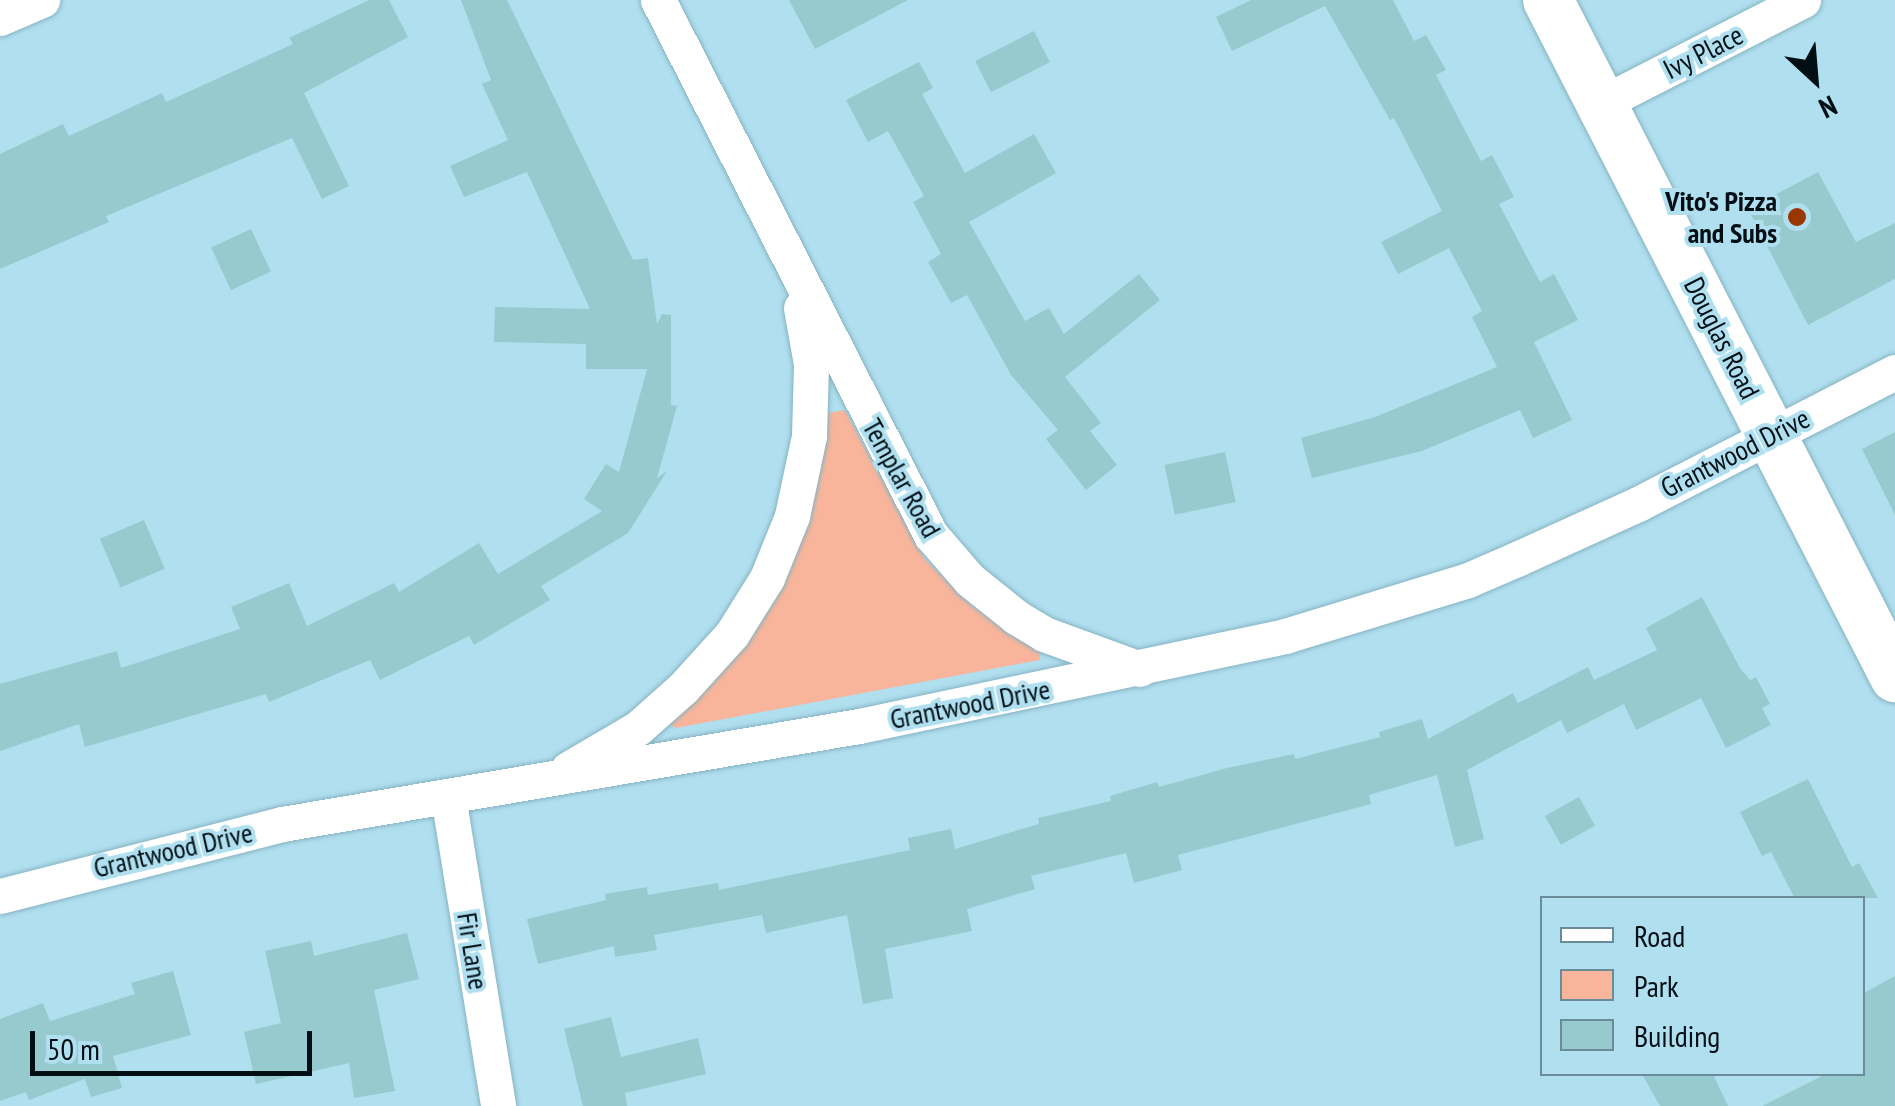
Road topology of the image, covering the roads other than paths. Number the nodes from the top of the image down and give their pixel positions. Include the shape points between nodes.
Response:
1 (42, 0) edge
2 (658, 0) edge
3 (1548, 0) edge
4 (1803, 0) edge
5 (0, 18) edge
6 (1602, 104) junction
7 (782, 250) junction
8 (1895, 372) edge
9 (1770, 434) junction
10 (1140, 669) junction
11 (1895, 676) edge
12 (545, 781) junction
13 (448, 796) junction
14 (0, 896) edge
15 (498, 1106) edge

1 - 5 street
2 - 7 street, Templar Road
3 - 6 street, Douglas Road
4 - 6 street, Ivy Place
6 - 9 street, Douglas Road
7 - 10 street, Templar Road via 923,520 951,561 1044,634
7 - 12 street, Templar Road via 806,328 811,400 792,516 767,578 732,634 661,708
8 - 9 street, Grantwood Drive
9 - 10 street, Grantwood Drive via 1638,504 1468,580 1285,636
9 - 11 street, Douglas Road
10 - 12 street, Grantwood Drive
12 - 13 street, Grantwood Drive
13 - 14 street, Grantwood Drive via 282,824
13 - 15 street, Fir Lane

